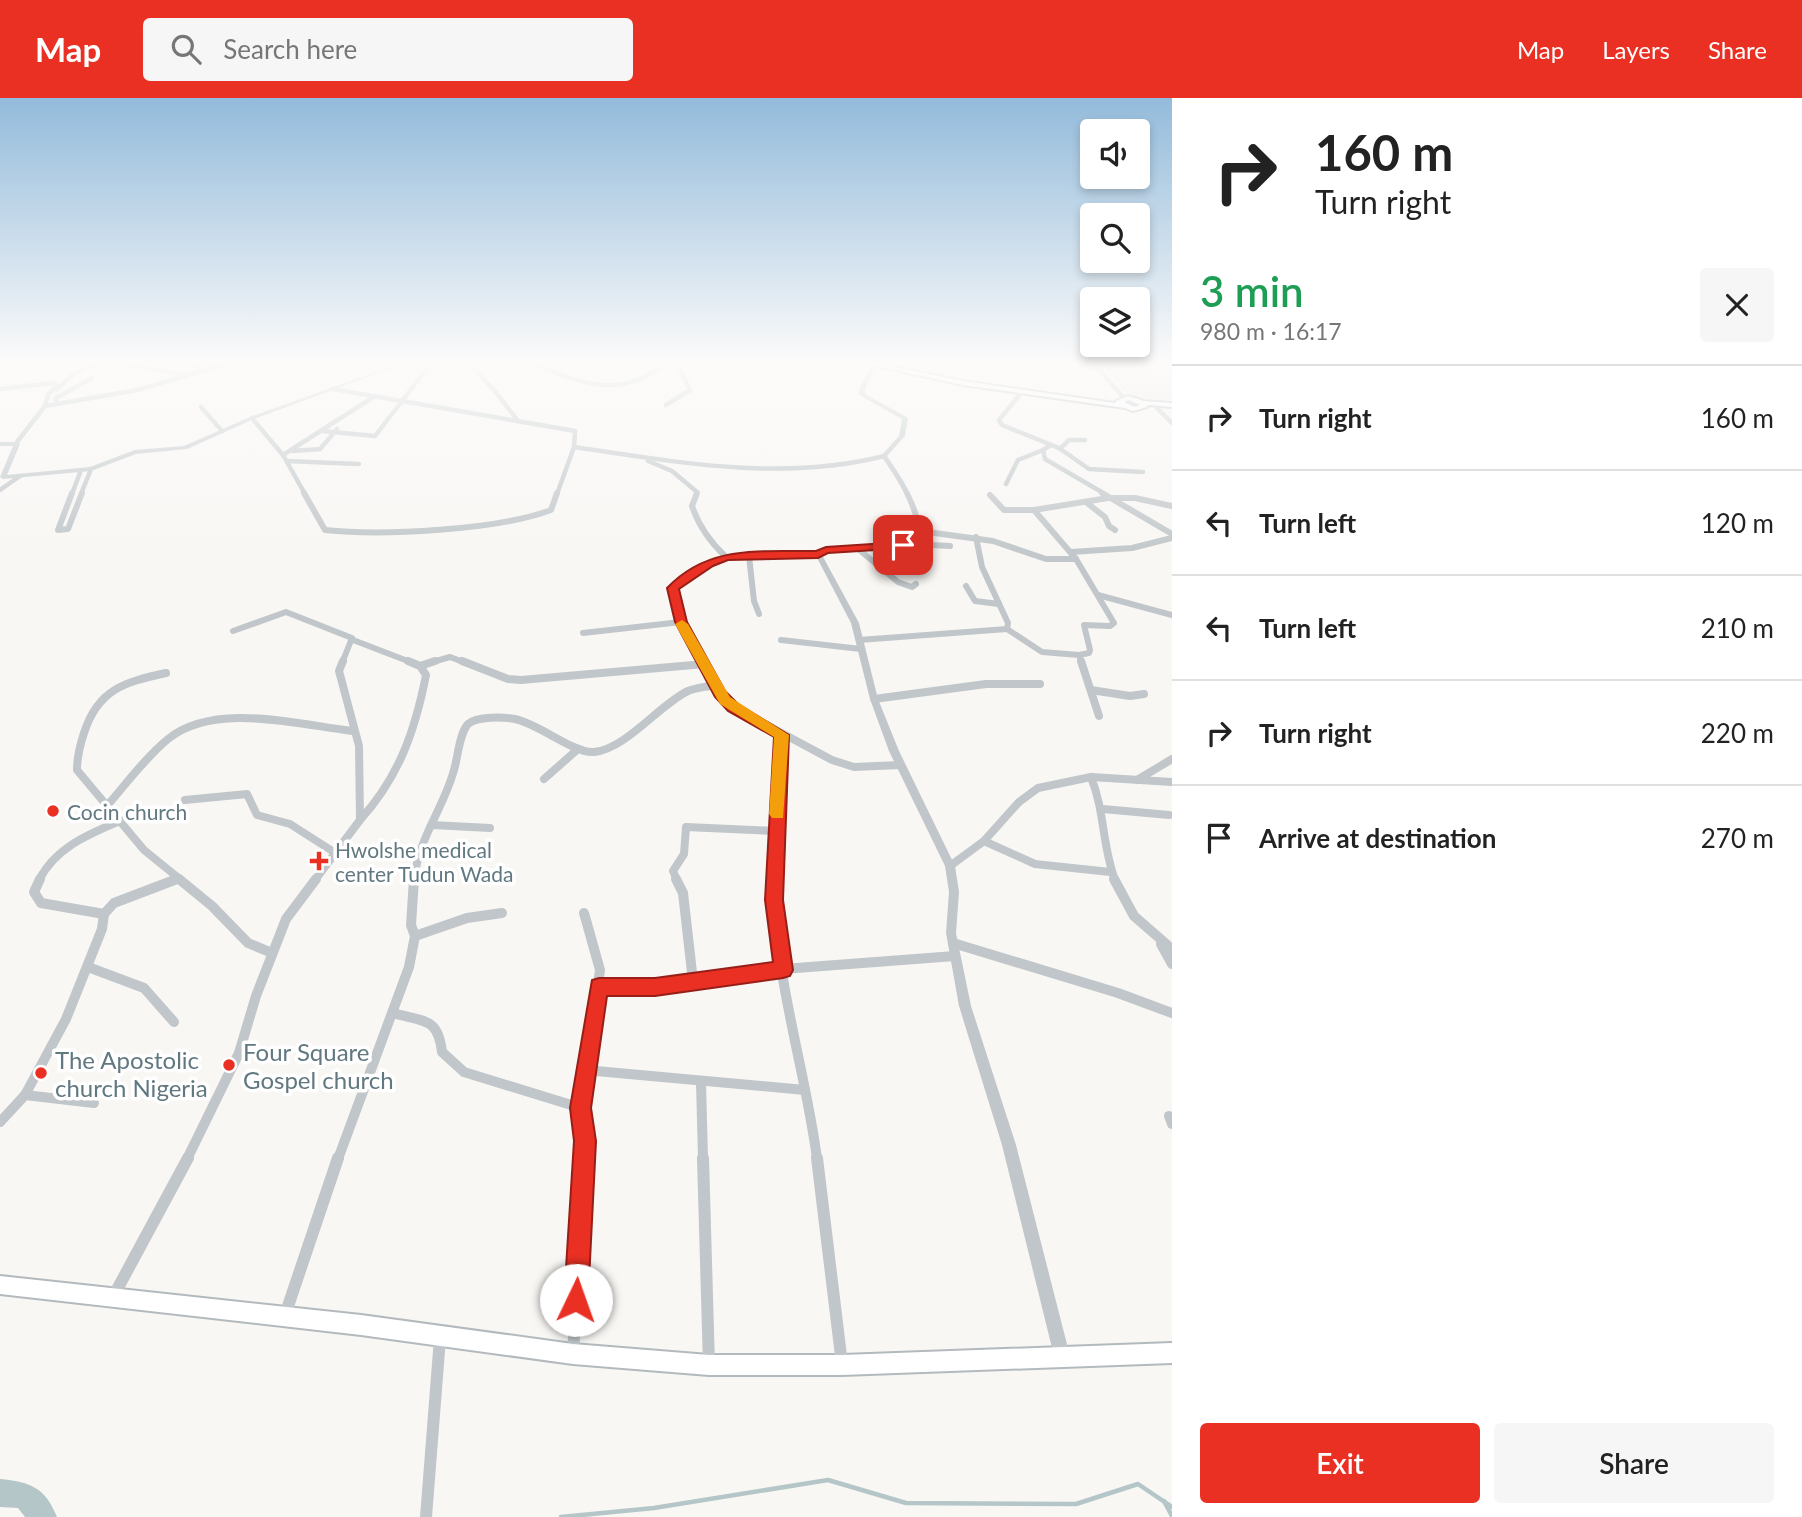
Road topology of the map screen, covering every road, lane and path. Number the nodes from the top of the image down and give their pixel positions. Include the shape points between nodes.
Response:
1 (28, 428) edge
2 (220, 428) edge
3 (228, 428) edge
4 (261, 428) edge
5 (327, 428) edge
6 (337, 428) edge
7 (380, 428) edge
8 (559, 428) edge
9 (904, 428) edge
10 (1013, 428) edge
11 (222, 431) junction
12 (322, 431) junction
13 (334, 433) junction
14 (1085, 440) dead end
15 (17, 442) junction
16 (0, 444) edge
17 (300, 444) junction
18 (1051, 445) junction
19 (574, 447) junction
20 (1060, 449) junction
21 (309, 450) junction
22 (1043, 450) junction
23 (290, 451) junction
24 (283, 455) junction
25 (630, 455) junction
26 (884, 456) junction
27 (287, 461) junction
28 (359, 464) dead end
29 (91, 469) junction
30 (81, 470) junction
31 (1143, 472) dead end
32 (20, 475) junction
33 (1, 477) edge
34 (1006, 484) dead end
35 (0, 490) edge
36 (990, 495) dead end
37 (1108, 498) junction
38 (1087, 503) junction
39 (1172, 506) edge
40 (1034, 510) junction
41 (1115, 530) dead end
42 (920, 531) junction
43 (1172, 536) edge
44 (976, 537) junction
45 (911, 544) junction
46 (950, 546) dead end
47 (857, 548) junction
48 (818, 554) junction
49 (1073, 555) junction
50 (726, 556) junction
51 (749, 556) junction
52 (916, 584) dead end
53 (966, 586) dead end
54 (1098, 595) junction
55 (999, 604) junction
56 (759, 614) dead end
57 (1172, 615) edge
58 (681, 622) junction
59 (1007, 629) junction
60 (233, 632) dead end
61 (583, 633) dead end
62 (353, 640) junction
63 (781, 640) dead end
64 (860, 645) junction
65 (1079, 655) junction
66 (705, 664) junction
67 (420, 666) junction
68 (166, 673) dead end
69 (1040, 684) dead end
70 (714, 685) junction
71 (1091, 690) junction
72 (1144, 694) dead end
73 (874, 699) junction
74 (1099, 716) dead end
75 (353, 731) junction
76 (782, 735) junction
77 (578, 749) junction
78 (1172, 759) edge
79 (900, 765) junction
80 (1091, 778) junction
81 (544, 779) dead end
82 (1134, 781) junction
83 (1172, 782) edge
84 (185, 800) dead end
85 (106, 807) junction
86 (1103, 809) junction
87 (1171, 816) edge
88 (122, 820) junction
89 (360, 820) junction
90 (432, 825) junction
91 (490, 828) dead end
92 (776, 831) junction
93 (984, 842) junction
94 (337, 854) junction
95 (950, 866) junction
96 (1110, 872) junction
97 (179, 878) junction
98 (583, 913) dead end
99 (104, 914) junction
100 (502, 914) dead end
101 (415, 936) junction
102 (1160, 942) junction
103 (953, 943) junction
104 (1172, 949) edge
105 (272, 953) junction
106 (955, 956) junction
107 (1172, 964) edge
108 (88, 967) junction
109 (783, 970) junction
110 (693, 981) junction
111 (599, 987) junction
112 (393, 1013) junction
113 (1172, 1013) edge
114 (174, 1022) dead end
115 (584, 1070) junction
116 (701, 1082) junction
117 (805, 1090) junction
118 (25, 1095) junction
119 (94, 1103) dead end
120 (581, 1108) junction
121 (0, 1122) edge
122 (0, 1285) edge
123 (112, 1300) junction
124 (284, 1318) junction
125 (441, 1335) junction
126 (1172, 1353) edge
127 (573, 1354) junction
128 (1062, 1356) junction
129 (709, 1365) junction
130 (842, 1365) junction
131 (426, 1517) edge

1 - 15 street
2 - 11 street
3 - 11 street
4 - 24 street
5 - 12 street
6 - 13 street
7 - 13 street via 372,438
8 - 19 street via 577,433
9 - 26 street
10 - 18 street
11 - 29 street via 185,448 135,452
12 - 13 street
12 - 17 street
13 - 21 street via 320,449
14 - 20 street via 1069,440
15 - 16 street
15 - 33 street
17 - 21 street
17 - 23 street
18 - 20 street
18 - 22 street
19 - 25 street
19 - 27 street via 551,510 544,515 351,533 325,530
20 - 31 street via 1089,469
21 - 23 street
22 - 34 street via 1019,458
22 - 37 street via 1045,459
23 - 24 street
24 - 27 street
25 - 26 street via 803,468 868,462
25 - 50 street via 672,471 697,492 692,506 698,523 707,540
26 - 42 street via 916,513
27 - 28 street
29 - 30 street
29 - 30 street via 68,528 58,530
30 - 32 street
32 - 33 street
32 - 35 street
36 - 40 street via 1004,510
37 - 38 street
37 - 39 street
37 - 43 street
38 - 40 street
38 - 41 street
40 - 49 street
42 - 44 street
42 - 45 street
43 - 49 street
44 - 49 street via 1046,559
44 - 55 street via 982,567
45 - 46 street
45 - 47 street
47 - 48 street
47 - 52 street via 898,582
48 - 51 street
48 - 64 street via 855,623
49 - 54 street
50 - 51 street
50 - 58 street via 673,588
51 - 56 street
53 - 55 street via 975,601
54 - 57 street
54 - 65 street via 1114,623 1084,625 1090,650
55 - 59 street
58 - 61 street
58 - 66 street
59 - 64 street
59 - 65 street via 1042,652
60 - 62 street via 286,612
62 - 67 street
62 - 75 street via 339,671
63 - 64 street
64 - 73 street
65 - 71 street
66 - 67 street via 521,680 450,657
66 - 70 street
67 - 89 street via 426,675 414,736 379,802
68 - 85 street via 112,688 100,698 86,723 77,770
69 - 73 street via 986,684
70 - 76 street via 733,707
70 - 77 street via 682,694 602,750
71 - 72 street
71 - 74 street
73 - 79 street
75 - 85 street via 265,719 210,722 190,728 163,743
75 - 89 street via 359,746
76 - 79 street via 854,767
76 - 92 street
77 - 81 street
77 - 90 street via 544,729 514,719 470,722
78 - 82 street
79 - 95 street
80 - 82 street
80 - 86 street
80 - 93 street via 1038,788
82 - 83 street
84 - 94 street via 247,794 257,815 290,824
85 - 88 street
86 - 87 street
86 - 96 street
88 - 97 street via 144,850
88 - 99 street via 58,853 34,892 41,903
89 - 94 street
90 - 91 street
90 - 101 street via 416,855 411,904
92 - 109 street via 774,900
92 - 110 street via 686,827 684,854 673,871 683,893
93 - 95 street
93 - 96 street via 1035,864
94 - 105 street via 286,919
95 - 103 street
96 - 102 street via 1130,915
97 - 99 street via 114,903
97 - 105 street via 248,943
98 - 111 street via 598,957
99 - 108 street
100 - 101 street via 467,918
101 - 112 street
102 - 104 street
102 - 107 street
103 - 106 street
103 - 113 street
105 - 123 street via 239,1053 170,1195
106 - 109 street
106 - 128 street
108 - 114 street via 144,988
108 - 118 street
109 - 110 street
109 - 117 street
110 - 111 street via 655,987
111 - 115 street
112 - 120 street via 436,1026 442,1052 464,1072
112 - 124 street via 356,1106
115 - 116 street
115 - 120 street
116 - 117 street
116 - 129 street
117 - 130 street
118 - 119 street
118 - 121 street
120 - 127 street via 585,1141
122 - 123 main road
123 - 124 main road
124 - 125 main road
125 - 127 main road
125 - 131 street
126 - 128 main road
127 - 129 main road
128 - 130 main road
129 - 130 main road

